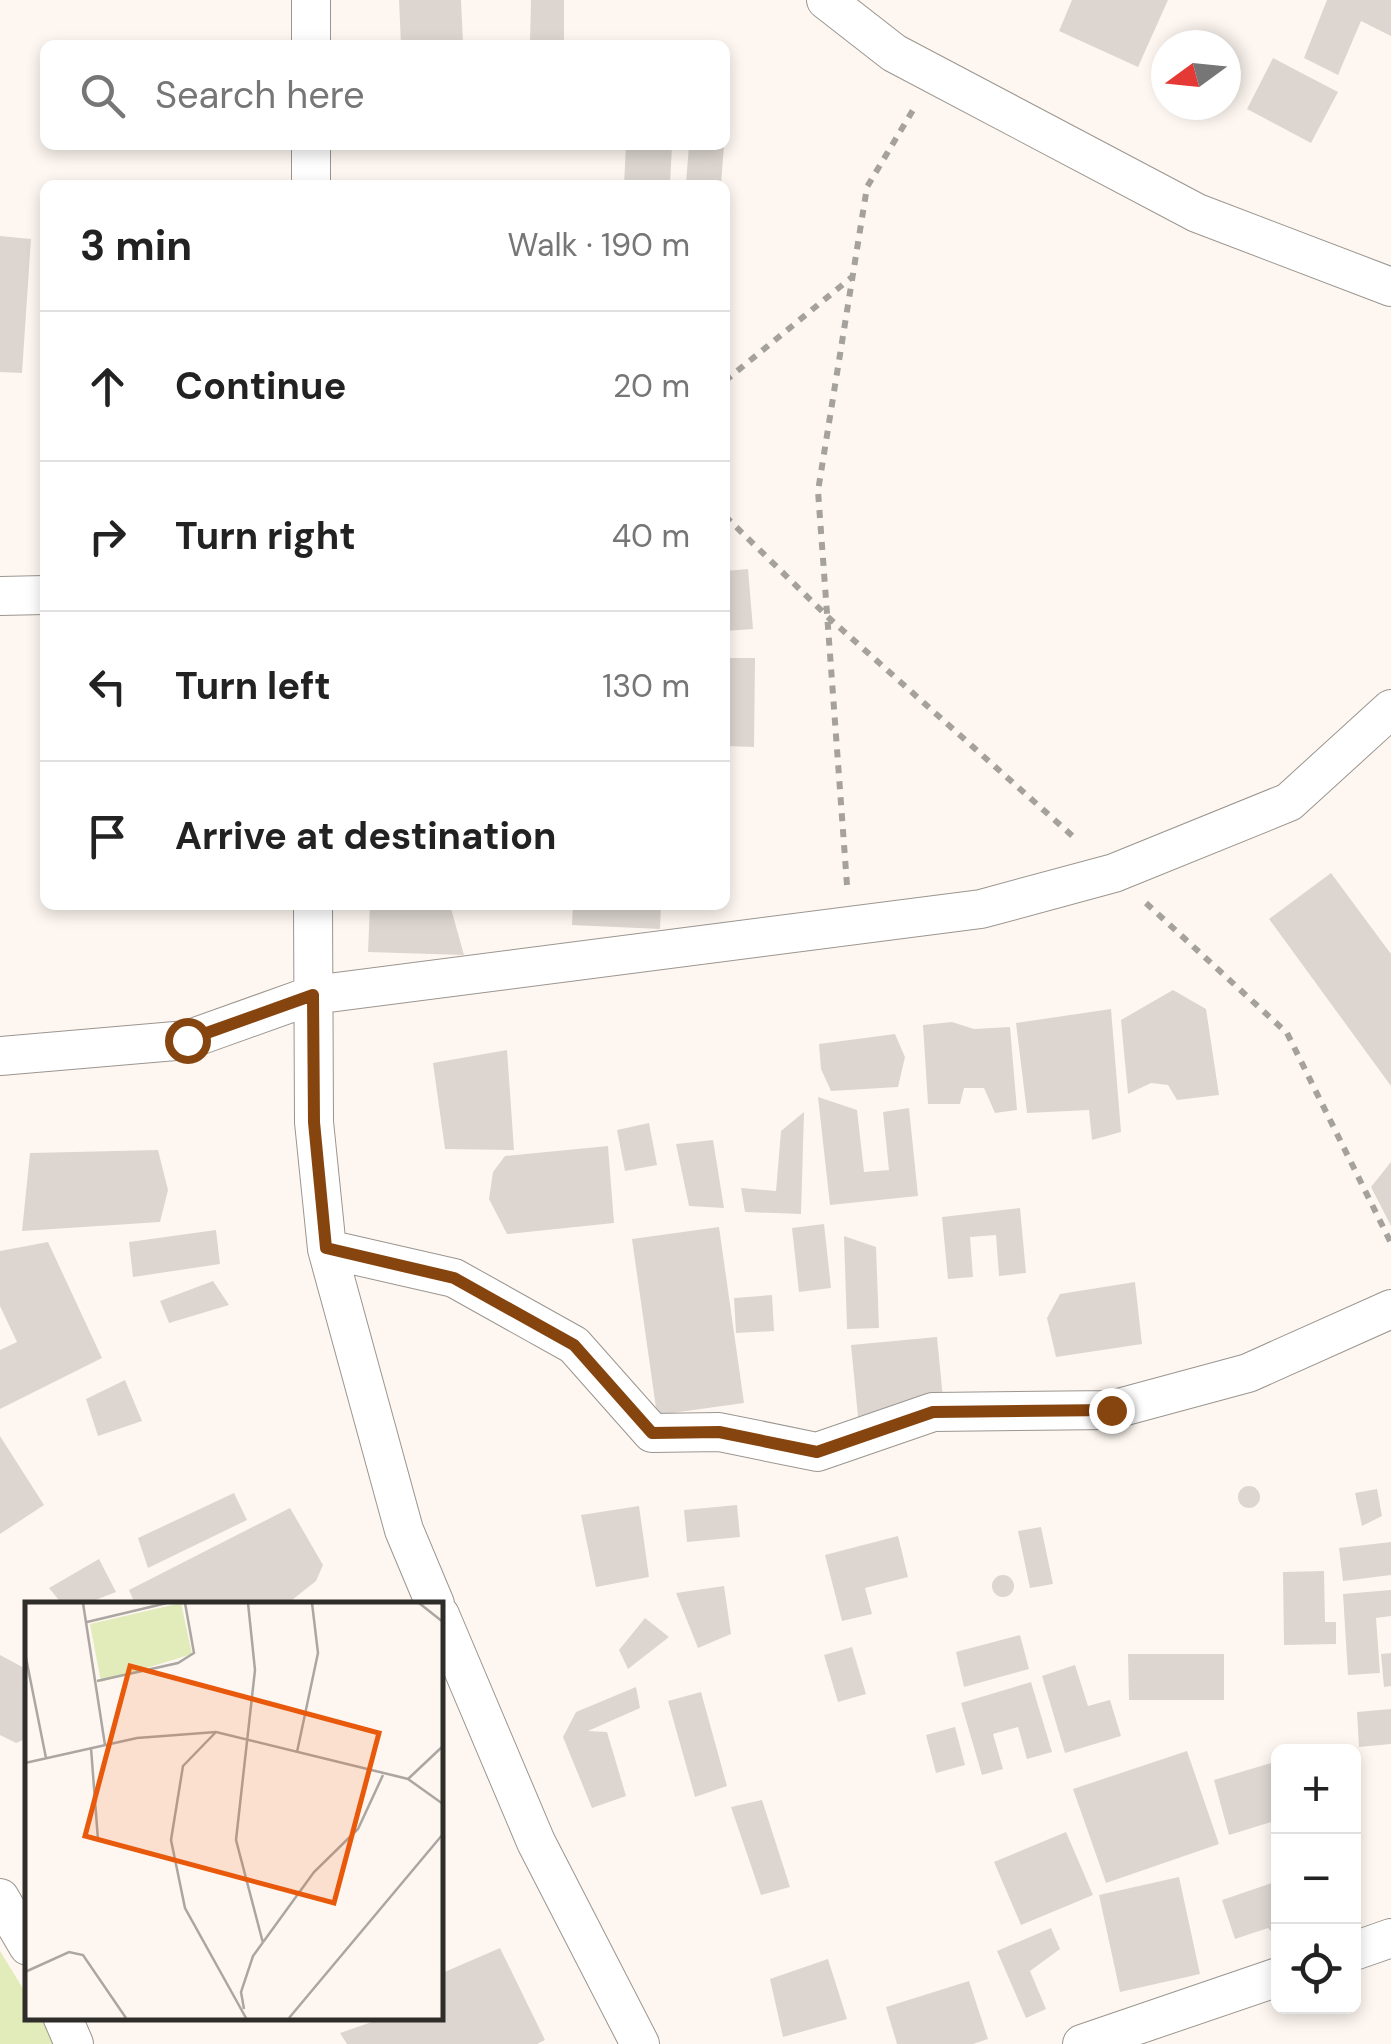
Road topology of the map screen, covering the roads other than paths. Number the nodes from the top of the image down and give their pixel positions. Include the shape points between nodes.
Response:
1 (310, 0) edge
2 (826, 0) edge
3 (311, 40) edge
4 (311, 150) edge
5 (311, 180) edge
6 (1391, 287) edge
7 (40, 595) edge
8 (0, 596) edge
9 (1391, 709) edge
10 (313, 910) edge
11 (313, 995) junction
12 (0, 1056) edge
13 (326, 1248) junction
14 (1391, 1308) edge
15 (434, 1602) edge
16 (442, 1620) edge
17 (0, 1898) edge
18 (1391, 1938) edge
19 (25, 1941) edge
20 (1361, 1949) edge
21 (1271, 1978) edge
22 (63, 2019) edge
23 (74, 2044) edge
24 (640, 2044) edge
25 (1082, 2044) edge

1 - 3 street
2 - 6 street via 894,53 1197,213
4 - 5 street
7 - 8 street
9 - 11 street via 1290,802 1114,873 981,908
10 - 11 street
11 - 12 street via 187,1040
11 - 13 street via 314,1122
13 - 14 street via 454,1278 574,1345 652,1433 719,1432 817,1452 933,1412 1111,1410 1248,1373
13 - 15 street via 404,1530
16 - 24 street via 536,1842
17 - 19 street
18 - 20 street
21 - 25 street
22 - 23 street

